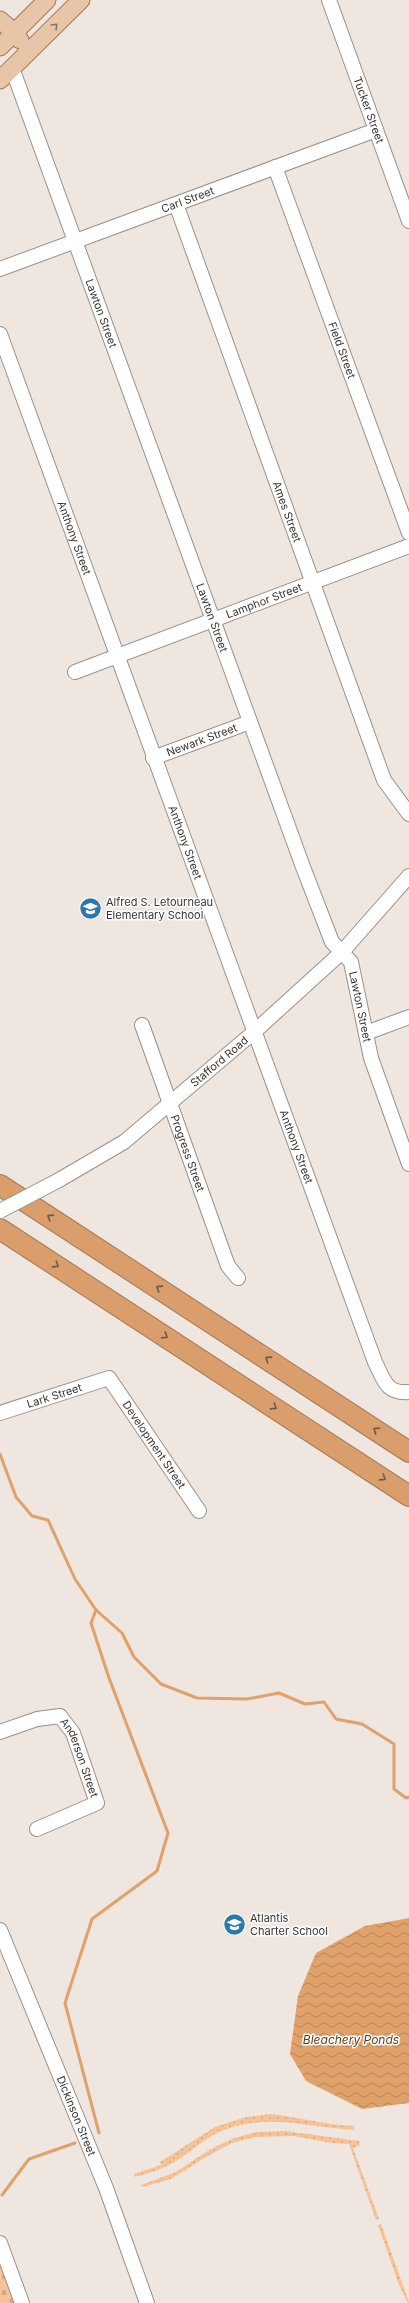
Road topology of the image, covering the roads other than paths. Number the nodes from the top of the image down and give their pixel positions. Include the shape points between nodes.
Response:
1 (46, 0) edge
2 (81, 0) edge
3 (329, 0) edge
4 (0, 20) edge
5 (5, 39) edge
6 (28, 52) junction
7 (12, 68) junction
8 (0, 80) edge
9 (376, 130) junction
10 (275, 167) junction
11 (176, 204) junction
12 (409, 221) edge
13 (74, 242) junction
14 (0, 269) edge
15 (0, 334) edge
16 (409, 533) edge
17 (409, 546) edge
18 (313, 582) junction
19 (212, 620) junction
20 (117, 656) junction
21 (75, 672) dead end
22 (250, 722) junction
23 (153, 758) junction
24 (409, 814) edge
25 (408, 878) edge
26 (342, 952) junction
27 (409, 1017) edge
28 (142, 1026) dead end
29 (254, 1032) junction
30 (366, 1033) junction
31 (169, 1104) junction
32 (409, 1164) edge
33 (0, 1185) edge
34 (0, 1211) edge
35 (0, 1229) edge
36 (238, 1278) dead end
37 (109, 1378) joint
38 (409, 1392) edge
39 (0, 1412) edge
40 (409, 1452) edge
41 (409, 1496) edge
42 (200, 1511) dead end
43 (0, 1732) edge
44 (37, 1829) dead end
45 (0, 1930) edge
46 (0, 2242) edge
47 (22, 2303) edge
48 (147, 2303) edge

1 - 5 main road
6 -> 2 main road
3 - 9 street, Tucker Street
4 - 5 main road
5 - 6 main road
6 - 7 main road
7 - 8 main road
7 - 13 street, Lawton Street
9 - 10 street, Carl Street
9 - 12 street, Tucker Street
10 - 11 street, Carl Street
10 - 16 street, Field Street
11 - 13 street, Carl Street
11 - 18 street, Ames Street
13 - 14 street, Carl Street
13 - 19 street, Lawton Street
15 - 20 street, Anthony Street
17 - 18 street, Lamphor Street
18 - 19 street, Lamphor Street
18 - 24 street, Ames Street via 384,780
19 - 20 street, Lamphor Street
19 - 22 street, Lawton Street
20 - 21 street, Lamphor Street
20 - 23 street, Anthony Street
22 - 23 street, Newark Street
22 - 26 street, Lawton Street via 332,942
23 - 29 street, Anthony Street
25 - 26 street, Stafford Road
26 - 29 street, Stafford Road
26 - 30 street, Lawton Street via 351,962
27 - 30 street
28 - 31 street, Progress Street
29 - 31 street, Stafford Road
29 - 38 street, Anthony Street via 375,1362 386,1385 398,1393
30 - 32 street, Lawton Street via 371,1058
31 - 34 street, Stafford Road, bridge via 124,1142
31 - 36 street, Progress Street via 228,1266
40 -> 33 highway
35 -> 41 highway
37 - 39 street, Lark Street
37 - 42 street, Development Street
43 - 44 street, Anderson Street via 37,1719 59,1716 64,1719 72,1733 97,1803
45 - 48 street, Dickinson Street via 106,2188
46 - 47 street

